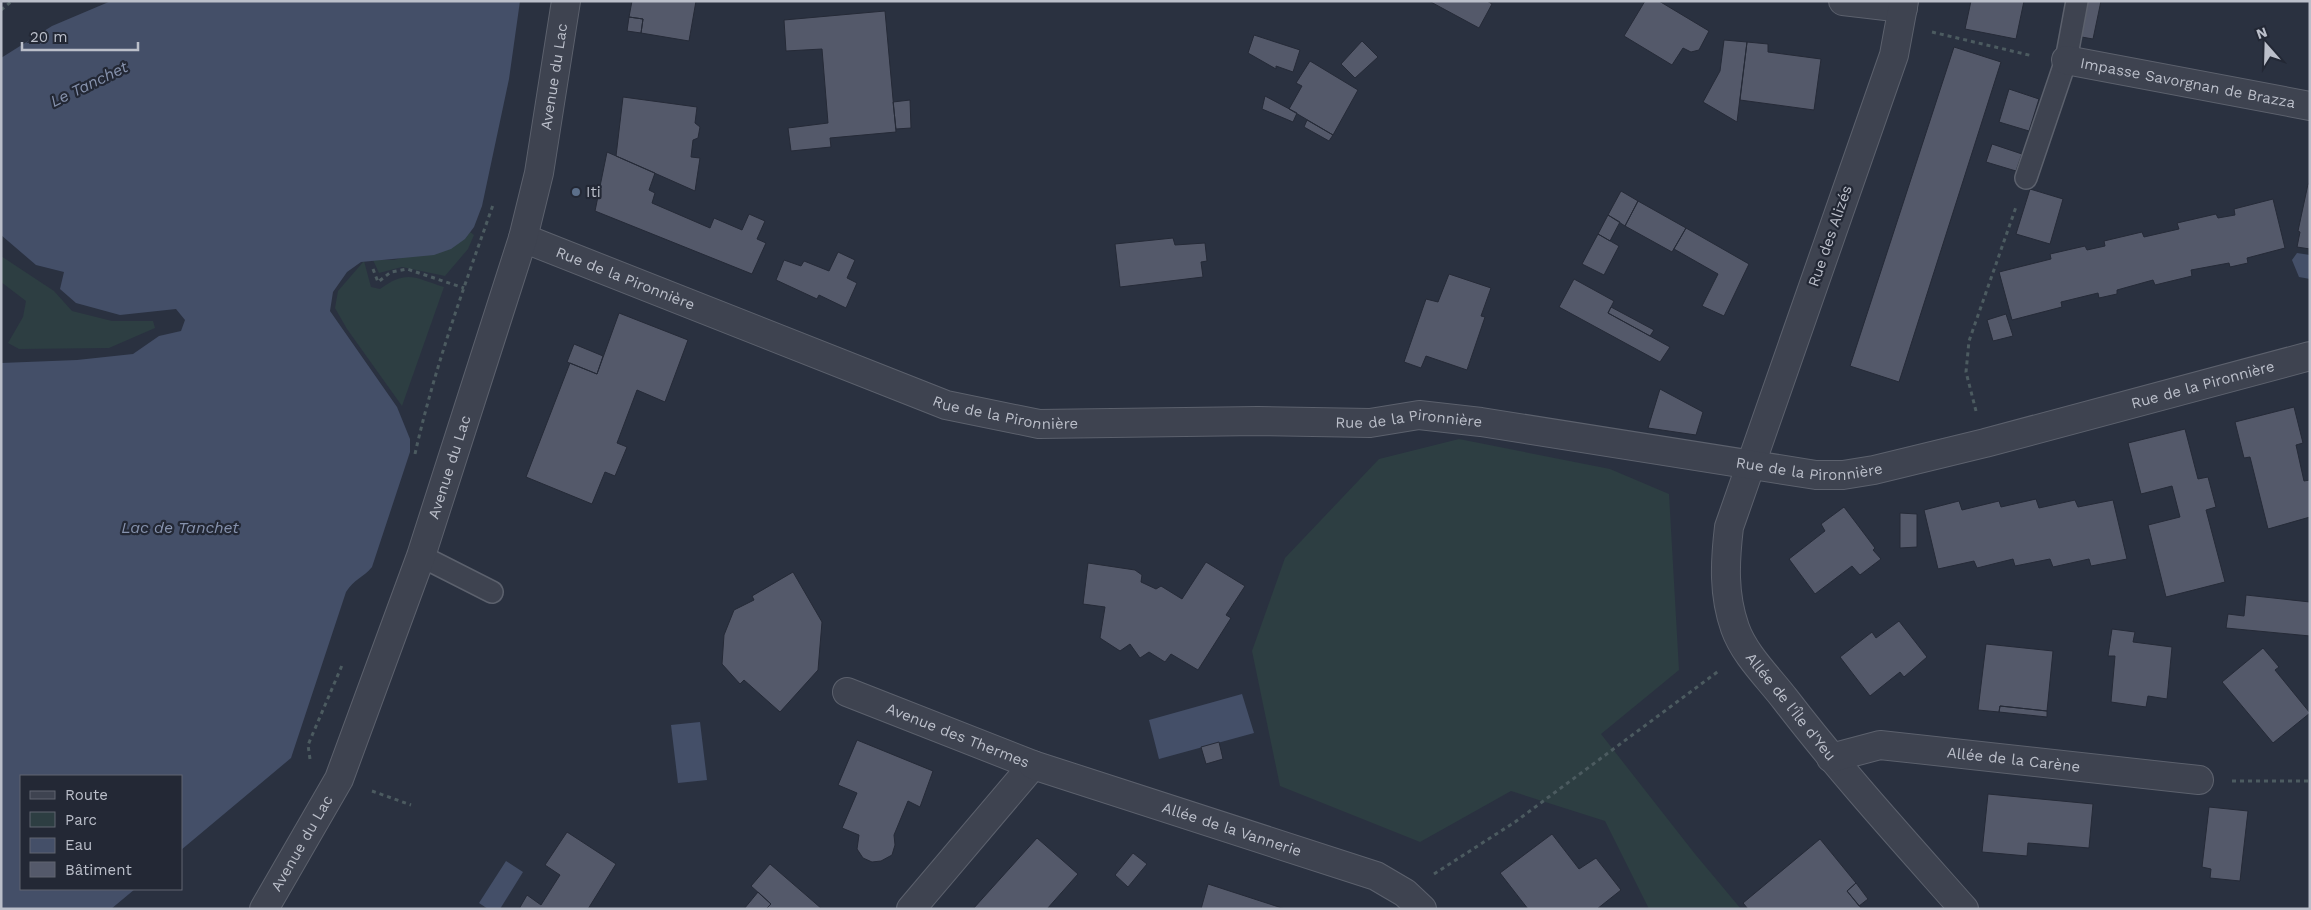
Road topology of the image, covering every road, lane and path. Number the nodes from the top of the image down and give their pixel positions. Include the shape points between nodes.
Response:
1 (12, 1) edge
2 (566, 1) edge
3 (1843, 1) edge
4 (2077, 1) edge
5 (1, 10) edge
6 (1902, 11) edge
7 (2066, 60) junction
8 (2310, 106) edge
9 (2026, 178) joint
10 (523, 238) junction
11 (373, 269) dead end
12 (464, 288) dead end
13 (2310, 356) edge
14 (1985, 443) junction
15 (1750, 463) junction
16 (421, 556) junction
17 (492, 592) dead end
18 (1747, 650) junction
19 (847, 692) dead end
20 (1831, 758) junction
21 (1033, 765) junction
22 (2199, 780) joint
23 (2310, 782) edge
24 (1432, 874) dead end
25 (264, 909) edge
26 (911, 909) edge
27 (1422, 909) edge
28 (1964, 909) edge

1 - 5 path
2 - 10 street, Avenue du Lac via 539,172
3 - 6 street
4 - 7 lane
6 - 7 path via 2028,55
6 - 15 street, Rue des Alizés via 1894,55
7 - 8 street, Impasse Savorgnan de Brazza
7 - 9 lane
9 - 14 path via 1969,341 1966,372
10 - 15 street, Rue de la Pironnière via 946,405 1039,424 1370,423 1419,415
10 - 16 street, Avenue du Lac
11 - 12 path via 378,282 391,272 407,270
13 - 14 street, Rue de la Pironnière
14 - 15 street, Rue de la Pironnière via 1843,475 1816,475
15 - 18 street, Allée de l'Île d'Yeu via 1728,527 1725,566 1728,605
16 - 17 lane
16 - 25 street, Avenue du Lac via 340,779
18 - 20 street, Allée de l'Île d'Yeu
18 - 24 path via 1515,822
19 - 21 street, Avenue des Thermes
20 - 22 street, Allée de la Carène via 1880,744
20 - 28 street, Allée de l'Île d'Yeu
21 - 26 street, Avenue des Thermes
21 - 27 street, Allée de la Vannerie via 1376,876 1405,893
22 - 23 path

